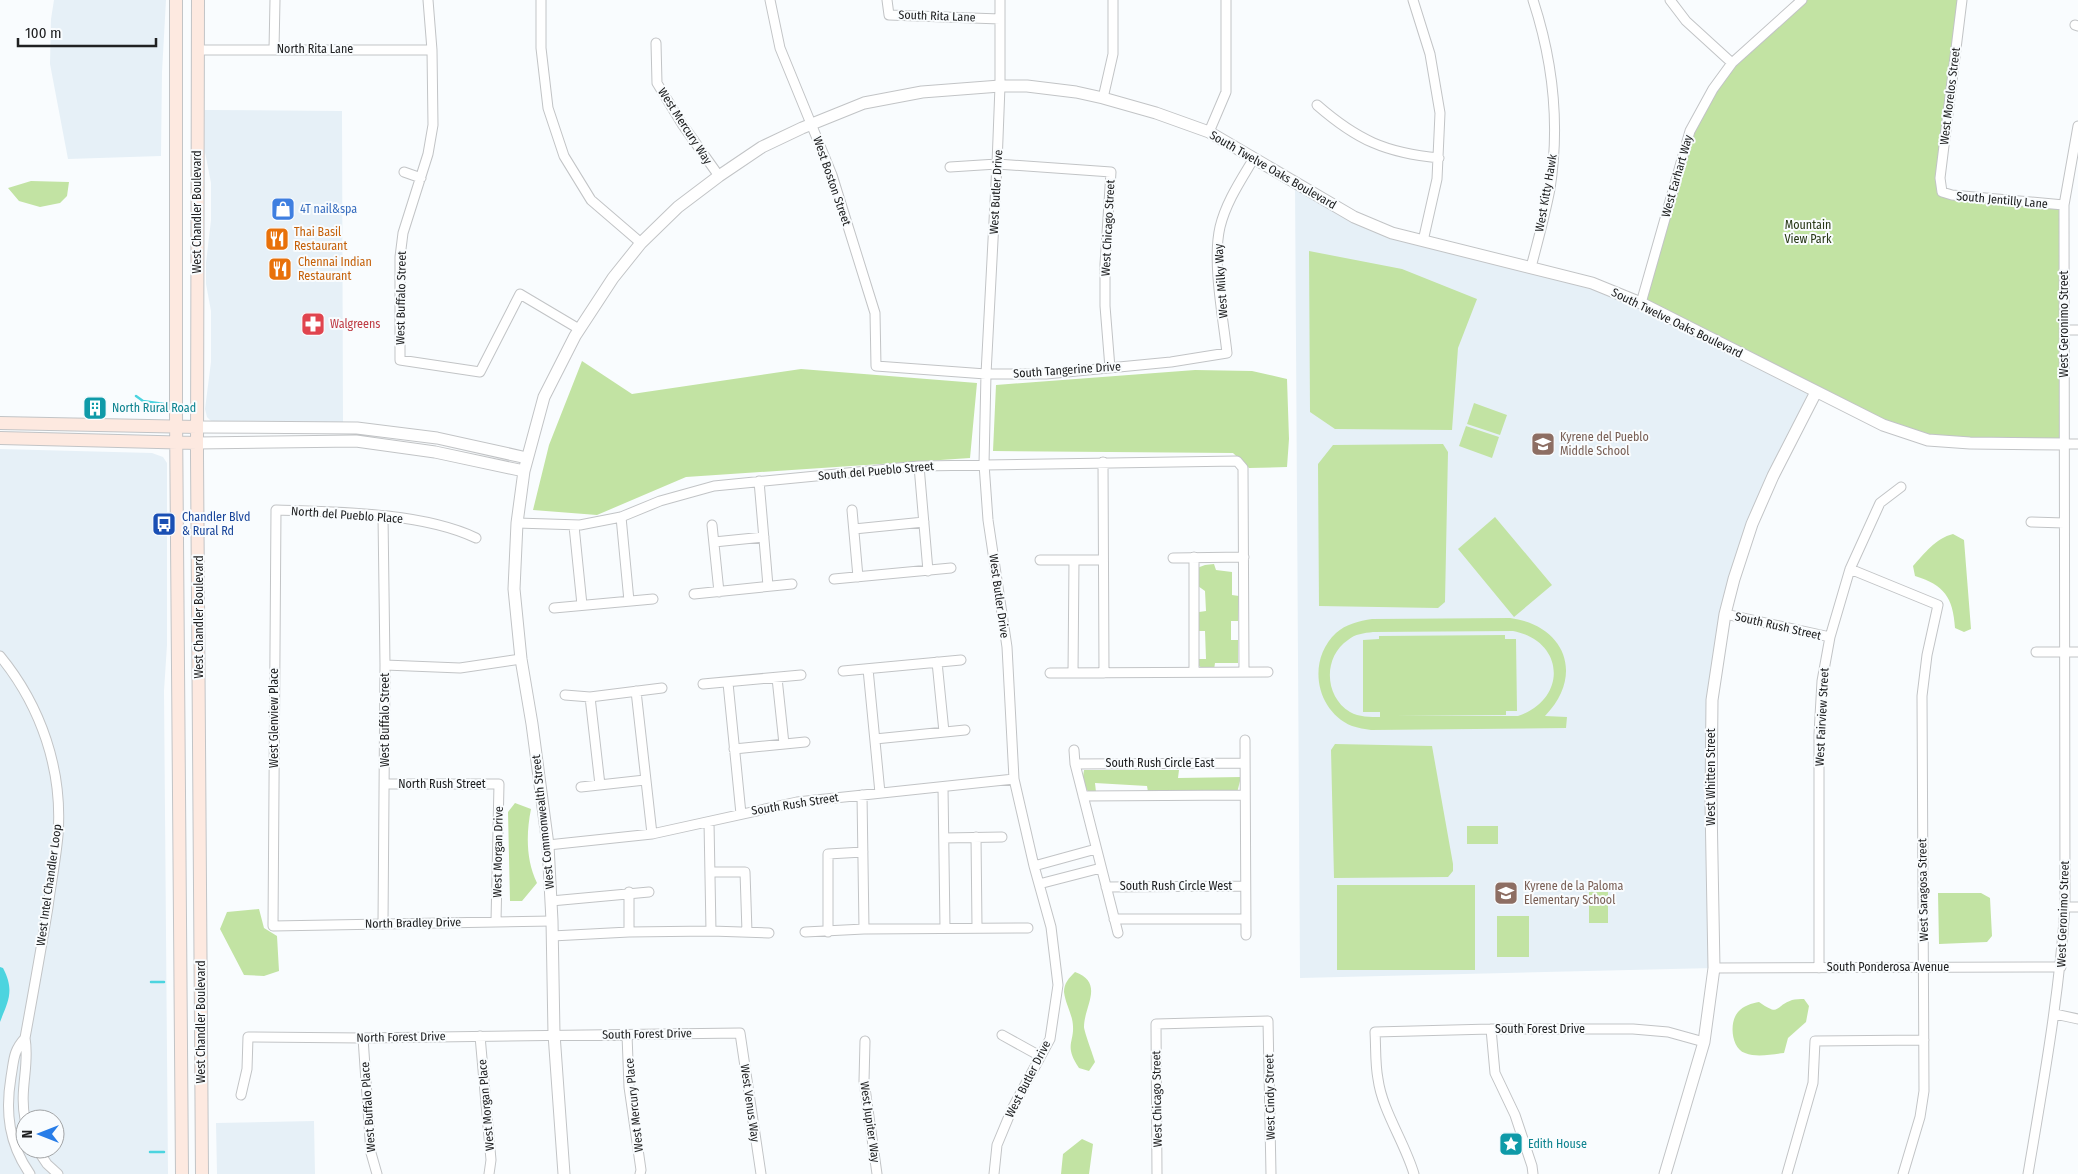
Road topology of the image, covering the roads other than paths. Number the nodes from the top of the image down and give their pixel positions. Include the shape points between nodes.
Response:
1 (176, 0) edge
2 (198, 0) edge
3 (275, 0) edge
4 (428, 0) edge
5 (541, 0) edge
6 (770, 0) edge
7 (888, 0) edge
8 (1000, 0) edge
9 (1113, 0) edge
10 (1226, 0) edge
11 (1413, 0) edge
12 (1533, 0) edge
13 (1670, 0) edge
14 (1802, 0) edge
15 (1962, 0) edge
16 (1000, 19) junction
17 (656, 43) dead end
18 (274, 49) junction
19 (198, 50) junction
20 (432, 50) junction
21 (1732, 63) junction
22 (1000, 86) junction
23 (1103, 98) junction
24 (1317, 105) dead end
25 (812, 123) junction
26 (2078, 126) edge
27 (1209, 132) junction
28 (1254, 158) junction
29 (1438, 158) junction
30 (997, 164) junction
31 (176, 167) junction
32 (198, 167) junction
33 (950, 167) dead end
34 (404, 172) dead end
35 (719, 176) junction
36 (421, 178) junction
37 (1942, 192) joint
38 (2064, 206) junction
39 (1423, 241) junction
40 (641, 243) junction
41 (1531, 267) junction
42 (1641, 303) junction
43 (579, 329) junction
44 (2064, 330) junction
45 (2078, 330) edge
46 (1227, 353) joint
47 (876, 366) joint
48 (1110, 368) junction
49 (986, 374) junction
50 (1816, 392) junction
51 (0, 423) edge
52 (176, 427) junction
53 (197, 427) junction
54 (326, 427) junction
55 (0, 438) edge
56 (326, 440) junction
57 (177, 443) junction
58 (197, 443) junction
59 (2064, 444) junction
60 (2078, 444) edge
61 (527, 458) junction
62 (1103, 462) junction
63 (984, 464) junction
64 (919, 466) junction
65 (524, 471) junction
66 (759, 481) junction
67 (1900, 488) dead end
68 (276, 510) joint
69 (852, 510) dead end
70 (382, 516) junction
71 (621, 517) junction
72 (924, 522) junction
73 (2030, 522) dead end
74 (2064, 523) junction
75 (517, 524) junction
76 (712, 525) dead end
77 (574, 526) junction
78 (854, 529) junction
79 (764, 537) junction
80 (476, 538) dead end
81 (714, 542) junction
82 (1244, 557) junction
83 (1173, 558) dead end
84 (1194, 558) junction
85 (1040, 560) dead end
86 (1074, 560) junction
87 (1104, 560) junction
88 (951, 568) dead end
89 (1850, 569) junction
90 (928, 571) junction
91 (858, 577) junction
92 (834, 580) dead end
93 (792, 584) dead end
94 (768, 586) junction
95 (719, 592) junction
96 (694, 594) dead end
97 (653, 599) dead end
98 (629, 601) junction
99 (582, 605) junction
100 (554, 608) dead end
101 (1726, 614) junction
102 (1830, 637) junction
103 (2036, 652) dead end
104 (2064, 652) junction
105 (2078, 652) edge
106 (0, 656) edge
107 (521, 659) junction
108 (961, 660) dead end
109 (937, 662) junction
110 (385, 665) junction
111 (868, 669) junction
112 (843, 671) dead end
113 (1194, 672) junction
114 (1244, 672) junction
115 (1268, 672) dead end
116 (1050, 673) dead end
117 (1074, 673) junction
118 (1104, 673) junction
119 (802, 675) dead end
120 (777, 678) junction
121 (728, 683) junction
122 (703, 684) dead end
123 (662, 688) dead end
124 (636, 691) junction
125 (565, 695) dead end
126 (590, 697) junction
127 (965, 730) dead end
128 (944, 732) junction
129 (875, 739) junction
130 (1245, 740) dead end
131 (805, 742) dead end
132 (784, 744) junction
133 (734, 749) junction
134 (1074, 750) dead end
135 (1245, 763) junction
136 (1074, 764) junction
137 (1014, 779) junction
138 (646, 780) junction
139 (385, 784) junction
140 (500, 784) joint
141 (600, 785) junction
142 (943, 786) junction
143 (581, 787) dead end
144 (880, 793) junction
145 (862, 795) junction
146 (1245, 795) junction
147 (1083, 796) junction
148 (741, 814) junction
149 (709, 822) junction
150 (652, 834) junction
151 (976, 837) junction
152 (1002, 837) dead end
153 (944, 838) junction
154 (548, 845) junction
155 (1096, 849) junction
156 (863, 852) junction
157 (1034, 866) junction
158 (1102, 868) junction
159 (710, 872) junction
160 (1039, 884) junction
161 (1106, 886) junction
162 (1245, 886) junction
163 (629, 892) junction
164 (649, 892) dead end
165 (551, 901) junction
166 (2065, 908) junction
167 (2078, 908) edge
168 (1114, 919) junction
169 (1246, 919) junction
170 (496, 921) junction
171 (552, 921) junction
172 (382, 923) junction
173 (273, 926) joint
174 (978, 927) junction
175 (945, 928) junction
176 (1028, 928) dead end
177 (864, 929) junction
178 (711, 931) junction
179 (629, 932) junction
180 (747, 932) junction
181 (769, 932) dead end
182 (804, 932) dead end
183 (828, 932) junction
184 (1118, 933) dead end
185 (1246, 935) dead end
186 (552, 936) junction
187 (1924, 967) junction
188 (2061, 967) junction
189 (1714, 968) junction
190 (1819, 968) junction
191 (2055, 1014) junction
192 (2078, 1019) edge
193 (1156, 1024) joint
194 (1491, 1029) junction
195 (740, 1033) joint
196 (554, 1034) junction
197 (627, 1035) junction
198 (1002, 1035) dead end
199 (480, 1036) junction
200 (25, 1038) junction
201 (363, 1038) junction
202 (1924, 1040) junction
203 (865, 1041) dead end
204 (1704, 1042) junction
205 (1040, 1056) junction
206 (241, 1095) dead end
207 (24, 1109) edge
208 (44, 1159) edge
209 (30, 1174) edge
210 (58, 1174) edge
211 (182, 1174) edge
212 (202, 1174) edge
213 (377, 1174) edge
214 (489, 1174) edge
215 (564, 1174) edge
216 (640, 1174) edge
217 (760, 1174) edge
218 (877, 1174) edge
219 (994, 1174) edge
220 (1158, 1174) edge
221 (1271, 1174) edge
222 (1414, 1174) edge
223 (1532, 1174) edge
224 (1666, 1174) edge
225 (1787, 1174) edge
226 (1903, 1174) edge
227 (2028, 1174) edge

1 - 31 main road, West Chandler Boulevard
2 - 19 main road, West Chandler Boulevard
3 - 18 street
4 - 20 street, West Buffalo Street
5 - 40 street via 541,48 548,108 564,156 591,200
6 - 25 street, West Boston Street via 780,48
7 - 16 street, South Rita Lane via 889,15
8 - 16 street, West Butler Drive
9 - 23 street via 1113,54
10 - 27 street via 1226,92
11 - 29 street via 1436,83 1440,113
12 - 41 street, West Kitty Hawk via 1550,68 1554,145 1550,189
13 - 21 street via 1686,21
14 - 21 street, West Earhart Way
15 - 37 street, West Morelos Street via 1940,178
16 - 22 street, West Butler Drive
17 - 35 street, West Mercury Way via 657,83
18 - 19 street, North Rita Lane
18 - 20 street, North Rita Lane
19 - 32 main road, West Chandler Boulevard
20 - 36 street, West Buffalo Street via 433,125
21 - 42 street, West Earhart Way via 1713,89 1690,131
22 - 23 street, South Twelve Oaks Boulevard via 1027,86
22 - 25 street, South Twelve Oaks Boulevard via 914,94 864,104
22 - 30 street, West Butler Drive
23 - 27 street, South Twelve Oaks Boulevard
24 - 29 street via 1359,138 1406,155
25 - 35 street, South Twelve Oaks Boulevard via 762,147
25 - 47 street, West Boston Street via 832,175 875,313
26 - 38 street, West Geronimo Street
27 - 28 street, South Twelve Oaks Boulevard
28 - 39 street, South Twelve Oaks Boulevard via 1354,217 1392,233
28 - 46 street, West Milky Way via 1229,201 1220,226 1217,252
29 - 39 street via 1438,179
30 - 33 street
30 - 48 street, West Chicago Street via 1111,172 1105,264
30 - 49 street, West Butler Drive
31 - 32 main road
31 - 52 main road, West Chandler Boulevard
32 - 53 main road, West Chandler Boulevard
34 - 36 street
35 - 40 street, South Twelve Oaks Boulevard via 678,207
36 - 43 street, West Buffalo Street via 403,233 400,257 400,360 480,372 520,294
37 - 38 street, South Jentilly Lane via 1952,196
38 - 44 street, West Geronimo Street
39 - 41 street, South Twelve Oaks Boulevard
40 - 43 street, South Twelve Oaks Boulevard
41 - 42 street, South Twelve Oaks Boulevard via 1592,283
42 - 50 street, South Twelve Oaks Boulevard
43 - 61 street, South Twelve Oaks Boulevard via 544,398
44 - 45 street
44 - 59 street, West Geronimo Street
46 - 48 street, South Tangerine Drive
47 - 49 street, South Tangerine Drive
48 - 49 street, South Tangerine Drive via 1046,374
49 - 63 street, West Butler Drive
50 - 59 street, South Twelve Oaks Boulevard via 1883,425 1928,440
50 - 101 street, West Whitten Street via 1752,524
51 - 52 main road
52 - 53 main road
52 - 57 main road, West Chandler Boulevard
53 - 54 street
53 - 58 main road, West Chandler Boulevard
54 - 56 street
54 - 61 street via 392,431
55 - 57 main road
56 - 58 street
56 - 65 street via 417,449
57 - 58 main road
57 - 211 main road, West Chandler Boulevard
58 - 212 main road, West Chandler Boulevard
59 - 60 street, South Twelve Oaks Boulevard
59 - 74 street, West Geronimo Street
61 - 65 street, South Twelve Oaks Boulevard
62 - 63 street, South del Pueblo Street
62 - 82 street, South del Pueblo Street via 1233,460 1241,464
62 - 87 street
63 - 64 street, South del Pueblo Street
63 - 137 street, West Butler Drive via 988,520 1007,647
64 - 66 street, South del Pueblo Street
64 - 72 street
65 - 75 street, West Commonwealth Street
66 - 71 street, South del Pueblo Street via 694,490
66 - 79 street
67 - 89 street, West Fairview Street via 1880,503
68 - 70 street, North del Pueblo Place
68 - 173 street, West Glenview Place
69 - 78 street
70 - 80 street, North del Pueblo Place via 440,525
70 - 110 street, West Buffalo Street
71 - 77 street, South del Pueblo Street
71 - 98 street
72 - 78 street
72 - 90 street
73 - 74 street
74 - 104 street, West Geronimo Street
75 - 77 street, South del Pueblo Street
75 - 107 street, West Commonwealth Street via 514,590
76 - 81 street
77 - 99 street
78 - 91 street
79 - 81 street
79 - 94 street
81 - 95 street
82 - 84 street
82 - 114 street
83 - 84 street
84 - 113 street
85 - 86 street
86 - 87 street
86 - 117 street
87 - 118 street
88 - 90 street
89 - 102 street, West Fairview Street
89 - 187 street, West Saragosa Street via 1938,605 1922,696
90 - 91 street
91 - 92 street
93 - 94 street
94 - 95 street
95 - 96 street
97 - 98 street
98 - 99 street
99 - 100 street
101 - 102 street, South Rush Street
101 - 189 street, West Whitten Street via 1712,700
102 - 190 street, West Fairview Street via 1822,681 1819,734
103 - 104 street
104 - 105 street
104 - 166 street, West Geronimo Street
106 - 200 street, West Intel Chandler Loop via 17,678 42,727 52,761 58,812 54,863
107 - 110 street via 460,668
107 - 154 street, West Commonwealth Street
108 - 109 street
109 - 111 street
109 - 128 street
110 - 139 street, West Buffalo Street
111 - 112 street
111 - 129 street
113 - 114 street
113 - 118 street
114 - 115 street
116 - 117 street
117 - 118 street
119 - 120 street
120 - 121 street
120 - 132 street
121 - 122 street
121 - 133 street
123 - 124 street
124 - 126 street
124 - 138 street
125 - 126 street
126 - 141 street
127 - 128 street
128 - 129 street
129 - 144 street
130 - 135 street
131 - 132 street
132 - 133 street
133 - 148 street
134 - 136 street
135 - 136 street, South Rush Circle East
135 - 146 street
136 - 147 street
137 - 142 street, South Rush Street
137 - 157 street, West Butler Drive
138 - 141 street
138 - 150 street
139 - 140 street, North Rush Street
139 - 172 street, West Buffalo Street
140 - 170 street, West Morgan Drive
141 - 143 street
142 - 144 street, South Rush Street
142 - 153 street
144 - 145 street, South Rush Street
145 - 148 street, South Rush Street via 797,802
145 - 156 street
146 - 147 street
146 - 162 street, South Rush Circle West
147 - 155 street
148 - 149 street, South Rush Street
149 - 150 street, South Rush Street
149 - 159 street
150 - 154 street, South Rush Street
151 - 152 street
151 - 153 street
151 - 174 street
153 - 175 street
154 - 165 street, West Commonwealth Street
155 - 157 street
155 - 158 street, South Rush Circle West
156 - 177 street
156 - 183 street via 828,854
157 - 160 street, West Butler Drive
158 - 160 street
158 - 161 street, South Rush Circle West
159 - 178 street
159 - 180 street via 745,872
160 - 205 street, West Butler Drive via 1051,927 1058,985 1050,1039
161 - 162 street, South Rush Circle West
161 - 168 street, South Rush Circle West
162 - 169 street, South Rush Circle West
163 - 164 street
163 - 165 street
163 - 179 street
165 - 171 street, West Commonwealth Street
166 - 167 street
166 - 188 street, West Geronimo Street
168 - 169 street
168 - 184 street, South Rush Circle West
169 - 185 street, South Rush Circle West
170 - 171 street, North Bradley Drive
170 - 172 street, North Bradley Drive
171 - 186 street, West Commonwealth Street
172 - 173 street, North Bradley Drive
174 - 175 street
174 - 176 street
175 - 177 street
177 - 183 street
178 - 179 street
178 - 180 street
179 - 186 street
180 - 181 street
182 - 183 street
186 - 196 street, West Commonwealth Street
187 - 188 street, South Ponderosa Avenue
187 - 190 street, South Ponderosa Avenue
187 - 202 street, West Saragosa Street
188 - 191 street, West Geronimo Street
189 - 190 street, South Ponderosa Avenue
189 - 204 street, West Whitten Street
191 - 192 street
191 - 227 street, West Geronimo Street
193 - 220 street, West Chicago Street
193 - 221 street, West Cindy Street via 1268,1021
194 - 204 street, South Forest Drive via 1633,1029 1668,1032
194 - 222 street, South Forest Drive via 1375,1032 1378,1080
194 - 223 street via 1495,1073 1515,1116
195 - 197 street, South Forest Drive
195 - 217 street, West Venus Way
196 - 197 street, South Forest Drive
196 - 199 street, North Forest Drive
196 - 215 street, West Commonwealth Street
197 - 216 street, West Mercury Place
198 - 205 street
199 - 201 street, North Forest Drive
199 - 214 street, West Morgan Place via 491,1160
200 - 207 street, West Intel Chandler Loop
200 - 209 street, West Intel Chandler Loop via 16,1049 8,1105 12,1140
201 - 206 street, North Forest Drive via 248,1037 247,1069
201 - 213 street, West Buffalo Place via 370,1153
202 - 225 street via 1815,1041 1812,1083
202 - 226 street, West Saragosa Street via 1924,1091 1920,1117
203 - 218 street, West Jupiter Way via 864,1081
204 - 224 street, West Whitten Street
205 - 219 street, West Butler Drive via 997,1145
208 - 210 street

